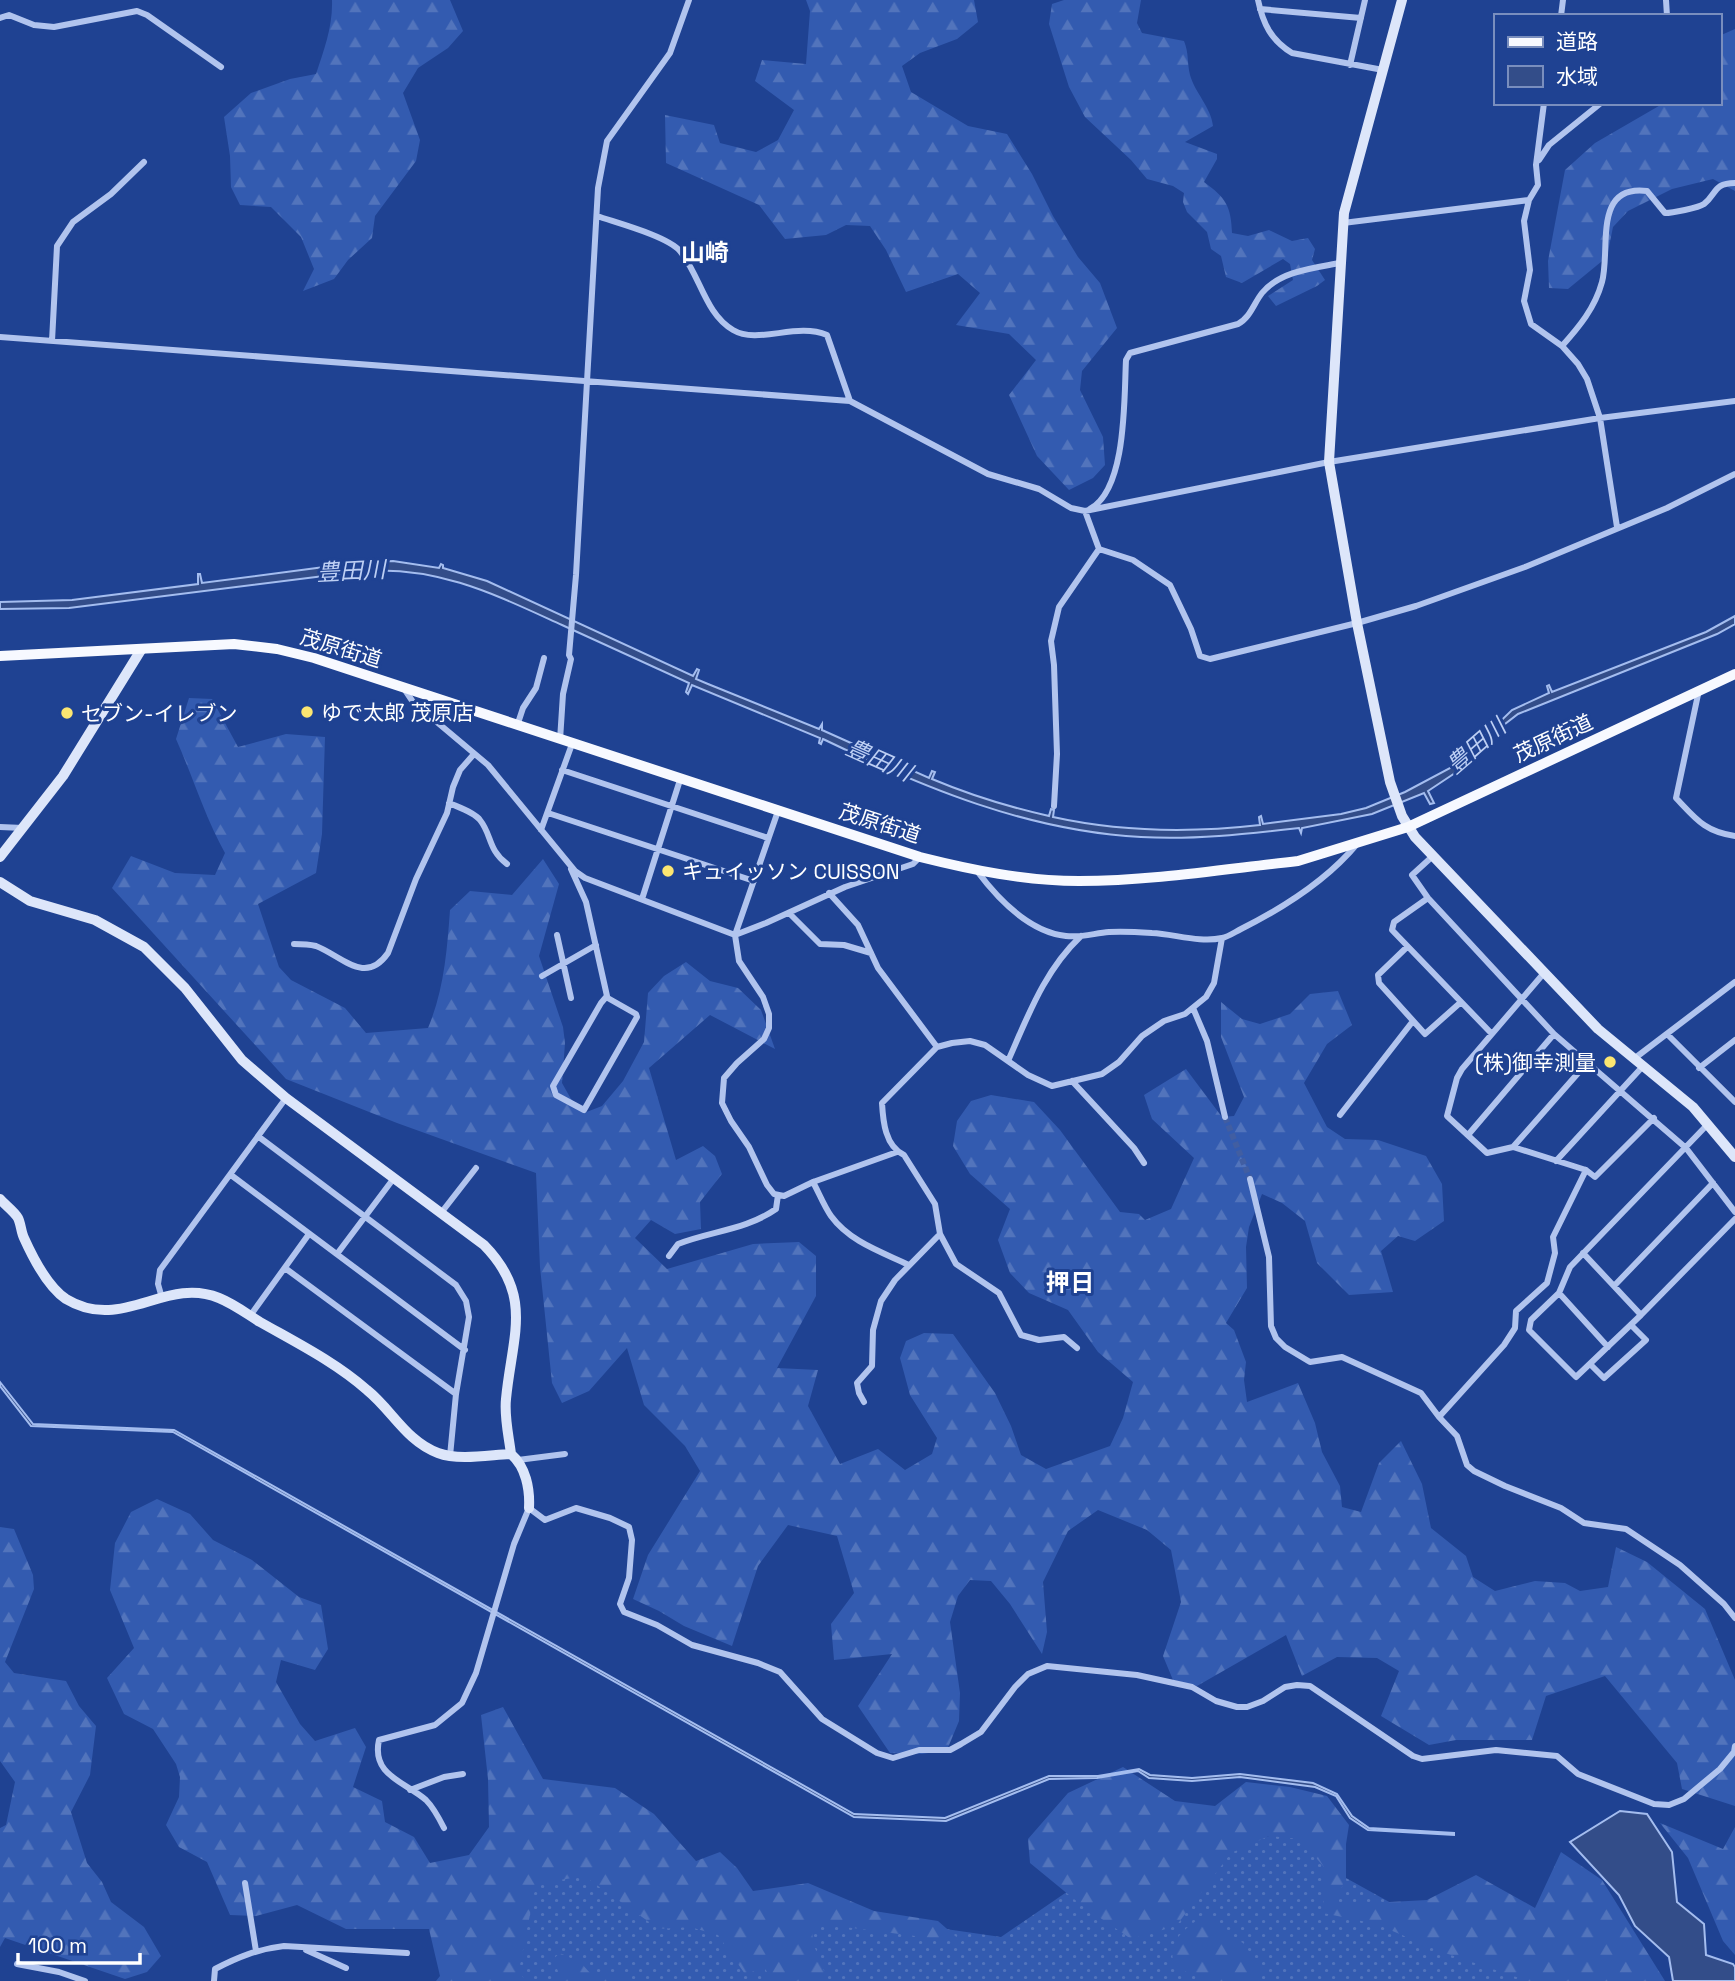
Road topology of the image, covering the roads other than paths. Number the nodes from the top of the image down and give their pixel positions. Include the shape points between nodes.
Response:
1 (689, 0) edge
2 (1258, 0) edge
3 (1365, 0) edge
4 (1402, 0) edge
5 (1260, 9) junction
6 (0, 18) edge
7 (1361, 18) junction
8 (1350, 65) junction
9 (221, 67) dead end
10 (1383, 70) junction
11 (1544, 105) edge
12 (1599, 105) edge
13 (144, 162) dead end
14 (1536, 164) junction
15 (1735, 183) edge
16 (1529, 200) junction
17 (597, 216) junction
18 (1343, 223) junction
19 (1340, 263) junction
20 (0, 337) edge
21 (52, 341) junction
22 (1562, 346) junction
23 (587, 380) junction
24 (850, 401) junction
25 (1735, 401) edge
26 (1600, 418) junction
27 (1329, 462) junction
28 (1735, 474) edge
29 (1084, 511) junction
30 (1617, 527) junction
31 (1098, 550) junction
32 (1357, 623) junction
33 (141, 650) junction
34 (0, 656) edge
35 (544, 658) dead end
36 (1735, 674) edge
37 (405, 689) junction
38 (1699, 690) junction
39 (517, 726) junction
40 (560, 740) junction
41 (572, 744) junction
42 (474, 754) junction
43 (562, 770) junction
44 (680, 780) junction
45 (449, 803) junction
46 (1054, 806) dead end
47 (672, 807) junction
48 (778, 811) junction
49 (548, 813) junction
50 (0, 827) edge
51 (1408, 827) junction
52 (23, 828) junction
53 (541, 830) junction
54 (1735, 836) edge
55 (768, 838) junction
56 (1360, 842) junction
57 (659, 850) junction
58 (1434, 855) junction
59 (0, 857) edge
60 (920, 857) junction
61 (507, 864) dead end
62 (569, 865) junction
63 (978, 871) junction
64 (754, 881) junction
65 (0, 882) edge
66 (829, 893) junction
67 (1428, 898) junction
68 (642, 899) junction
69 (789, 913) junction
70 (557, 934) dead end
71 (735, 935) junction
72 (1081, 936) junction
73 (1222, 938) junction
74 (293, 944) dead end
75 (596, 945) junction
76 (1408, 947) junction
77 (871, 953) junction
78 (564, 964) junction
79 (1544, 973) junction
80 (542, 976) dead end
81 (1735, 982) edge
82 (571, 998) dead end
83 (606, 998) junction
84 (1521, 1000) junction
85 (1461, 1002) junction
86 (1193, 1008) junction
87 (1413, 1021) junction
88 (1492, 1033) junction
89 (1554, 1034) junction
90 (1667, 1034) junction
91 (1735, 1040) edge
92 (937, 1047) junction
93 (1635, 1058) junction
94 (1009, 1061) junction
95 (1587, 1063) junction
96 (1644, 1065) junction
97 (1699, 1068) junction
98 (1072, 1081) junction
99 (1620, 1090) junction
100 (286, 1098) junction
101 (1734, 1100) edge
102 (1340, 1115) dead end
103 (1225, 1116) tunnel mouth
104 (1654, 1118) junction
105 (1708, 1124) junction
106 (1468, 1135) junction
107 (259, 1138) junction
108 (1513, 1147) junction
109 (1686, 1147) junction
110 (897, 1152) junction
111 (1735, 1157) edge
112 (1556, 1161) junction
113 (1144, 1163) dead end
114 (476, 1168) dead end
115 (1586, 1170) junction
116 (231, 1175) junction
117 (394, 1178) junction
118 (1250, 1179) tunnel mouth
119 (813, 1182) junction
120 (1713, 1183) junction
121 (778, 1195) junction
122 (0, 1199) edge
123 (1735, 1212) edge
124 (441, 1213) junction
125 (365, 1216) junction
126 (1735, 1219) edge
127 (309, 1234) junction
128 (940, 1234) junction
129 (1583, 1253) junction
130 (337, 1254) junction
131 (669, 1256) dead end
132 (909, 1265) junction
133 (285, 1268) junction
134 (1614, 1286) junction
135 (1559, 1293) junction
136 (162, 1298) junction
137 (1641, 1315) junction
138 (250, 1316) junction
139 (1631, 1325) junction
140 (1608, 1347) junction
141 (1077, 1348) dead end
142 (465, 1350) junction
143 (1590, 1364) junction
144 (456, 1394) junction
145 (864, 1402) dead end
146 (1439, 1417) junction
147 (565, 1454) dead end
148 (450, 1456) junction
149 (515, 1457) junction
150 (529, 1508) junction
151 (1735, 1618) edge
152 (1735, 1746) edge
153 (463, 1774) dead end
154 (411, 1790) junction
155 (444, 1828) dead end
156 (245, 1883) dead end
157 (300, 1947) junction
158 (256, 1951) junction
159 (407, 1953) dead end
160 (17, 1964) dead end
161 (346, 1969) dead end
162 (85, 1981) edge
163 (214, 1981) edge

1 - 17 street via 670,54 607,141
2 - 5 street
3 - 7 street
4 - 10 street
5 - 7 street
5 - 8 street via 1268,31 1282,47
6 - 9 street via 9,15 54,27 137,11
7 - 8 street
8 - 10 street
10 - 18 street
11 - 14 street
12 - 14 street via 1549,145
13 - 21 street via 73,222 57,246
14 - 16 street via 1538,185
15 - 22 street via 1717,187 1703,205 1673,213 1665,213 1647,191 1634,189 1617,199 1606,222 1602,282 1591,309
16 - 18 street
16 - 22 street via 1524,221 1530,271 1524,302 1531,324
17 - 23 street
17 - 24 street via 679,250 716,317 744,336 798,330 827,335
18 - 19 street
19 - 27 street
19 - 29 street via 1277,280 1263,292 1245,321 1130,353 1119,453 1098,504
20 - 21 street
21 - 23 street
22 - 26 street via 1587,379
23 - 24 street
23 - 40 street via 571,659
24 - 29 street via 988,474 1039,489
25 - 26 street
26 - 27 street
26 - 30 street
27 - 29 street
27 - 32 street
28 - 30 street
29 - 31 street
30 - 32 street via 1525,567
31 - 32 street via 1133,560 1170,585 1200,656 1210,659
31 - 46 street via 1059,607 1051,641 1057,754
32 - 51 street via 1390,782
33 - 34 main road, 茂原街道
33 - 37 main road, 茂原街道 via 234,644 277,649
33 - 52 street via 78,754
35 - 39 street via 536,688
36 - 38 main road, 茂原街道
37 - 39 main road, 茂原街道
37 - 42 street via 413,702
38 - 51 main road, 茂原街道
38 - 54 street via 1676,798 1712,831
39 - 40 main road, 茂原街道
40 - 41 main road, 茂原街道
41 - 43 street
41 - 44 main road, 茂原街道
42 - 45 street via 460,770
42 - 53 street
43 - 47 street
43 - 49 street
44 - 47 street
44 - 48 main road, 茂原街道
45 - 61 street via 480,820 492,848
45 - 74 street via 383,959 358,969 314,946
47 - 55 street
47 - 57 street
48 - 55 street
48 - 60 main road, 茂原街道
49 - 53 street
49 - 57 street
50 - 52 street
51 - 56 main road, 茂原街道
51 - 58 street
52 - 59 street
53 - 62 street
55 - 64 street
56 - 63 main road, 茂原街道 via 1298,861 1165,876 1079,881
56 - 73 street via 1298,896
57 - 64 street
57 - 68 street
58 - 67 street via 1412,874
58 - 79 street
60 - 63 main road, 茂原街道
60 - 66 street via 913,864
62 - 68 street via 585,878
62 - 75 street via 586,902
63 - 72 street via 1005,902 1036,927
64 - 71 street
65 - 100 street via 30,901 95,920 144,947 186,988 242,1060
66 - 69 street
66 - 77 street via 858,925
67 - 76 street via 1394,922 1392,930
67 - 84 street
68 - 71 street
69 - 71 street
69 - 77 street via 820,944
70 - 78 street
71 - 121 street via 739,961 764,997 769,1028 764,1039 724,1078 722,1103 767,1185
72 - 73 street via 1108,932
72 - 94 street via 1045,980
73 - 86 street via 1214,983
75 - 78 street
75 - 83 street
76 - 85 street
76 - 87 street via 1378,975
77 - 92 street
78 - 80 street
78 - 82 street
79 - 84 street
79 - 93 street via 1598,1029
81 - 90 street
83 - 83 street via 553,1086 556,1095 584,1110 637,1017
84 - 88 street
84 - 89 street
85 - 87 street via 1425,1034
85 - 88 street
86 - 98 street via 1142,1036 1102,1074
86 - 103 street via 1207,1041
87 - 102 street
88 - 106 street via 1457,1078 1447,1116
89 - 95 street
89 - 106 street
90 - 93 street
90 - 97 street
91 - 97 street
92 - 94 street via 970,1041
92 - 110 street via 881,1103 883,1126
93 - 96 street
94 - 98 street via 1040,1083 1052,1086
95 - 99 street
95 - 108 street
96 - 99 street
96 - 105 street
97 - 101 street
98 - 113 street
99 - 104 street
99 - 112 street
100 - 107 street
100 - 117 street
104 - 109 street
104 - 115 street via 1595,1177
105 - 109 street
105 - 111 street
106 - 108 street via 1487,1153
107 - 116 street
107 - 125 street
108 - 112 street
109 - 120 street
109 - 129 street
110 - 119 street
110 - 128 street via 904,1155 935,1204
112 - 115 street
114 - 124 street
115 - 146 street via 1553,1237 1555,1254 1547,1283 1516,1311 1515,1328 1504,1345
116 - 127 street
116 - 136 street via 160,1270
117 - 124 street
117 - 125 street
118 - 146 street via 1269,1257 1271,1326 1276,1338 1310,1362 1342,1357 1421,1393
119 - 121 street
119 - 132 street via 831,1216 845,1230
120 - 123 street
120 - 134 street
121 - 131 street via 776,1209 770,1213 678,1244
122 - 136 street via 18,1218 33,1254 65,1298 100,1311
124 - 149 street via 484,1245 509,1277 517,1319 506,1403
125 - 130 street
125 - 142 street via 456,1285 467,1301
126 - 137 street
127 - 130 street
127 - 133 street
128 - 132 street
128 - 141 street via 956,1264 999,1293 1021,1335 1039,1340 1064,1337
129 - 134 street
129 - 135 street via 1570,1267
130 - 142 street
132 - 145 street via 881,1301 873,1330 872,1366 857,1383
133 - 138 street
133 - 144 street
134 - 137 street
135 - 140 street
135 - 143 street via 1531,1320 1530,1330 1576,1377
136 - 138 street via 180,1291 200,1292
137 - 139 street
138 - 148 street via 350,1376 416,1441
139 - 140 street
139 - 143 street via 1646,1340 1604,1378
140 - 143 street
142 - 144 street
144 - 148 street
146 - 151 street via 1457,1436 1467,1465 1474,1471 1561,1508 1584,1523 1626,1529 1680,1565
147 - 149 street
148 - 149 street
149 - 150 street via 530,1492
150 - 152 street via 545,1520 576,1508 623,1522 632,1540 629,1578 620,1600 624,1612 692,1644 780,1672 822,1719 893,1758 919,1750 950,1750 961,1744 981,1732 1028,1674 1047,1666 1137,1675 1192,1687 1237,1707 1263,1701 1285,1687 1310,1686 1413,1756 1422,1759 1496,1749 1557,1756 1578,1774 1654,1804 1670,1805 1684,1799 1720,1769
150 - 154 street via 462,1703 435,1725 379,1740 378,1756 390,1775
153 - 154 street
154 - 155 street via 435,1811
156 - 158 street
157 - 158 street
157 - 159 street
157 - 161 street
158 - 163 street via 215,1969
160 - 162 street

